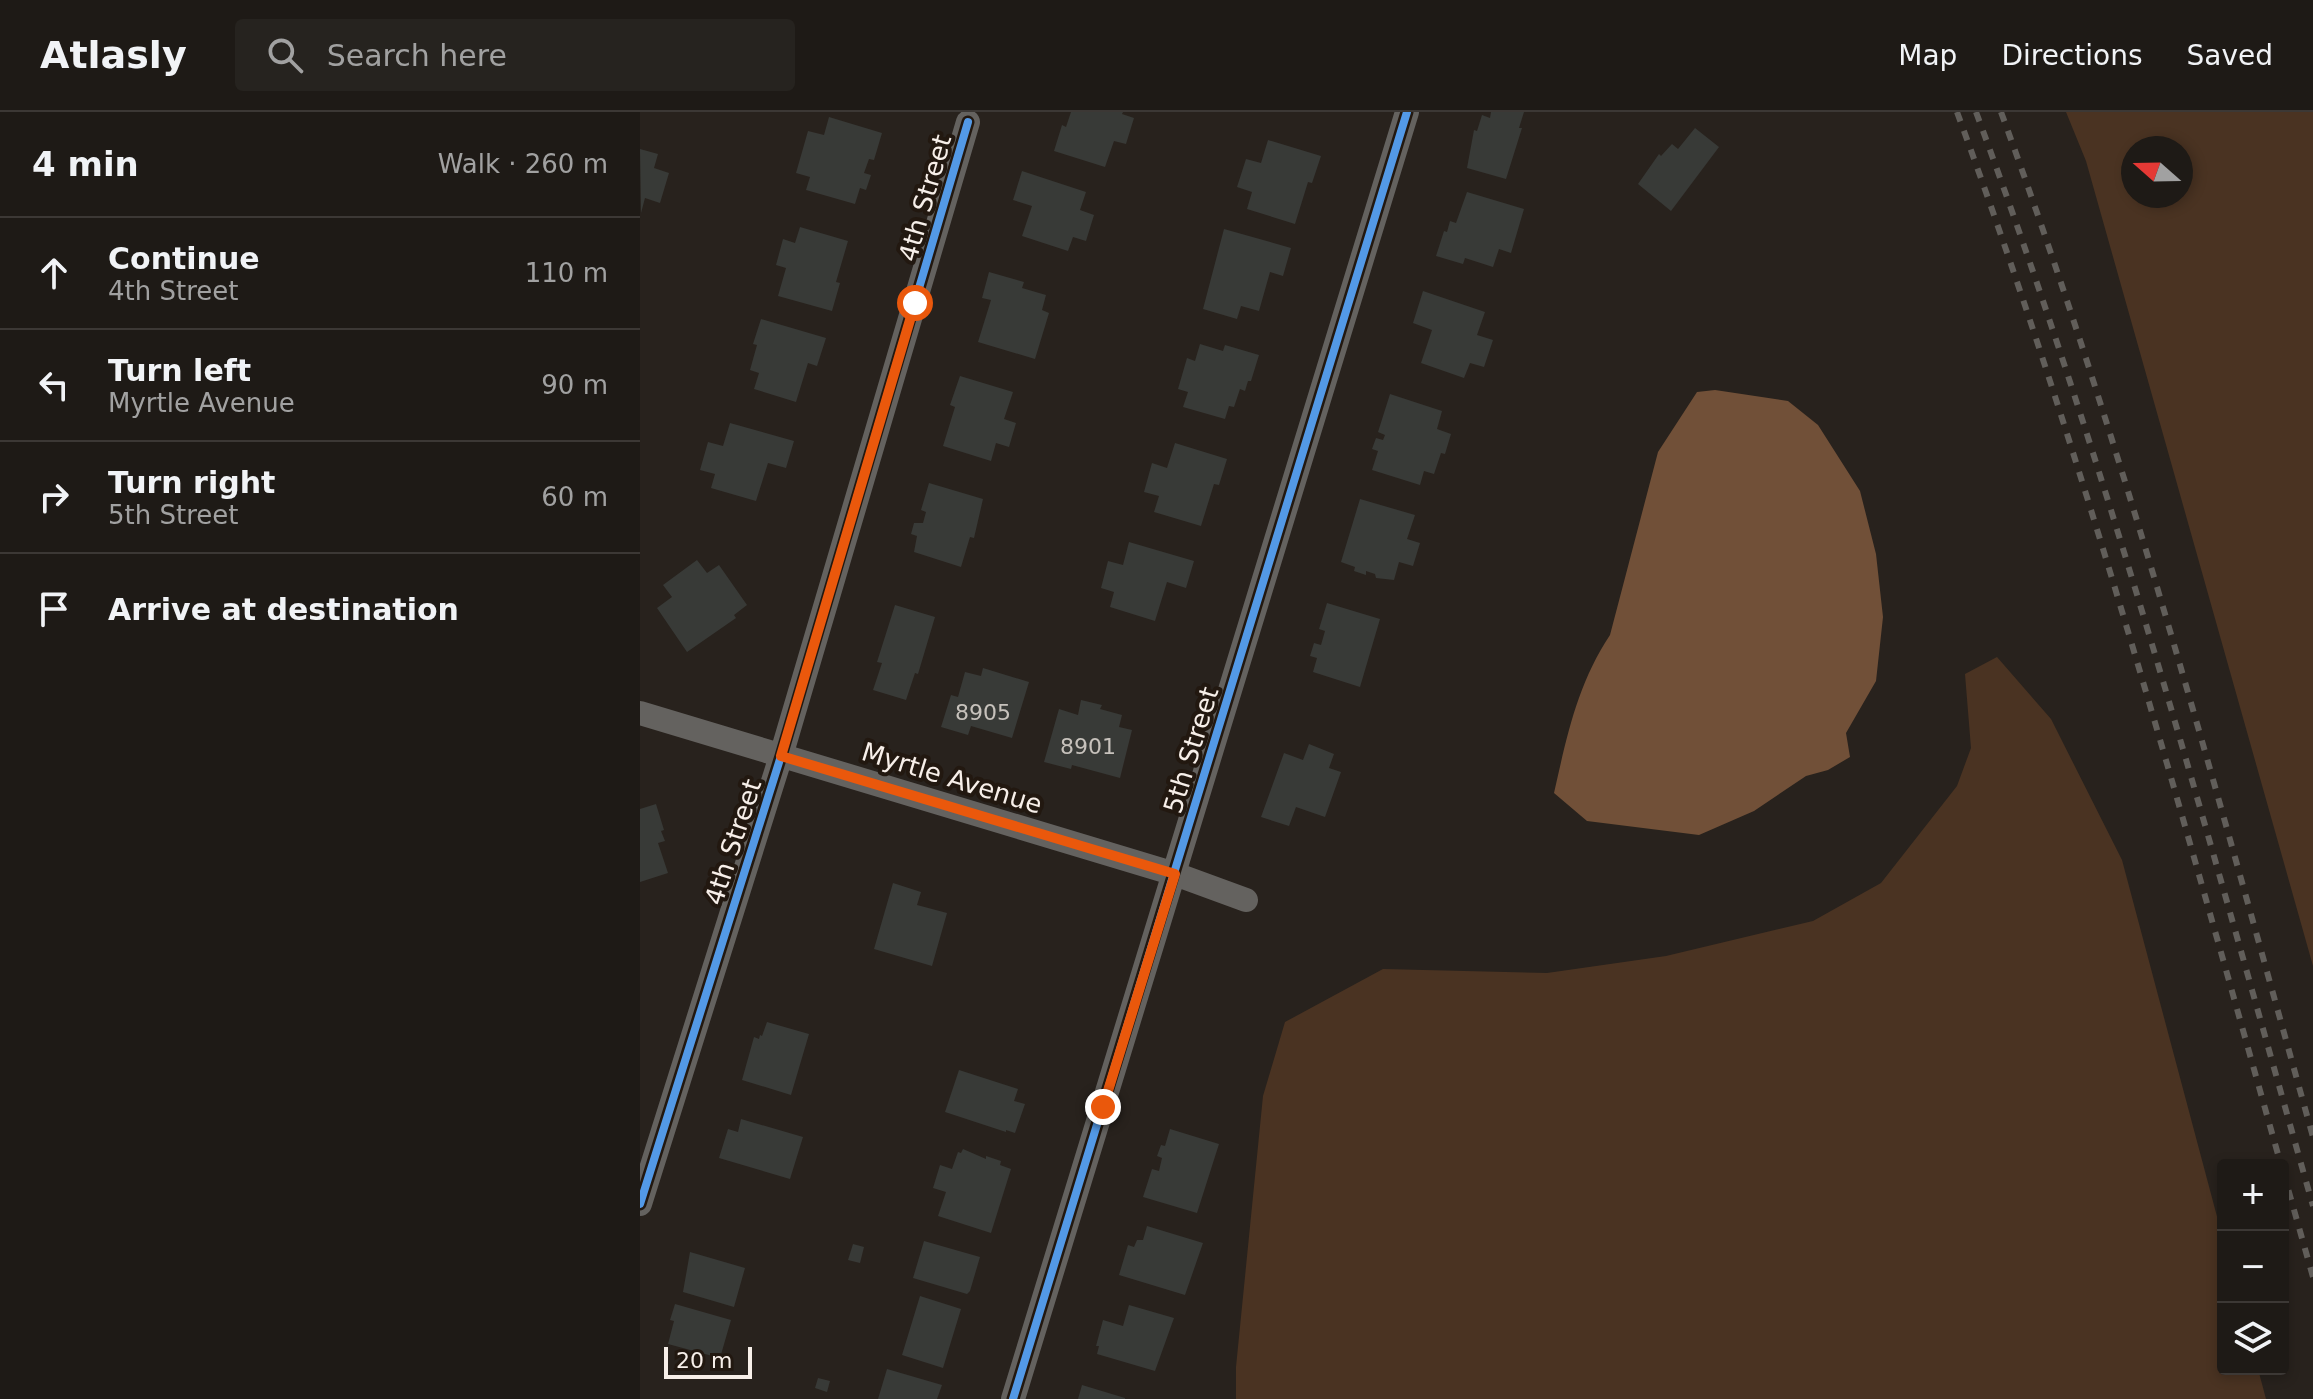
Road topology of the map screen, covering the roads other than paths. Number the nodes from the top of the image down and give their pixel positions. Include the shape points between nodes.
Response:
1 (1407, 112) edge
2 (968, 122) dead end
3 (640, 713) edge
4 (781, 756) junction
5 (1175, 874) junction
6 (1246, 900) dead end
7 (640, 1204) edge
8 (1013, 1399) edge

1 - 5 street, 5th Street
2 - 4 street, 4th Street
3 - 4 street, Myrtle Avenue
4 - 5 street, Myrtle Avenue
4 - 7 street, 4th Street
5 - 6 street, Myrtle Avenue
5 - 8 street, 5th Street

